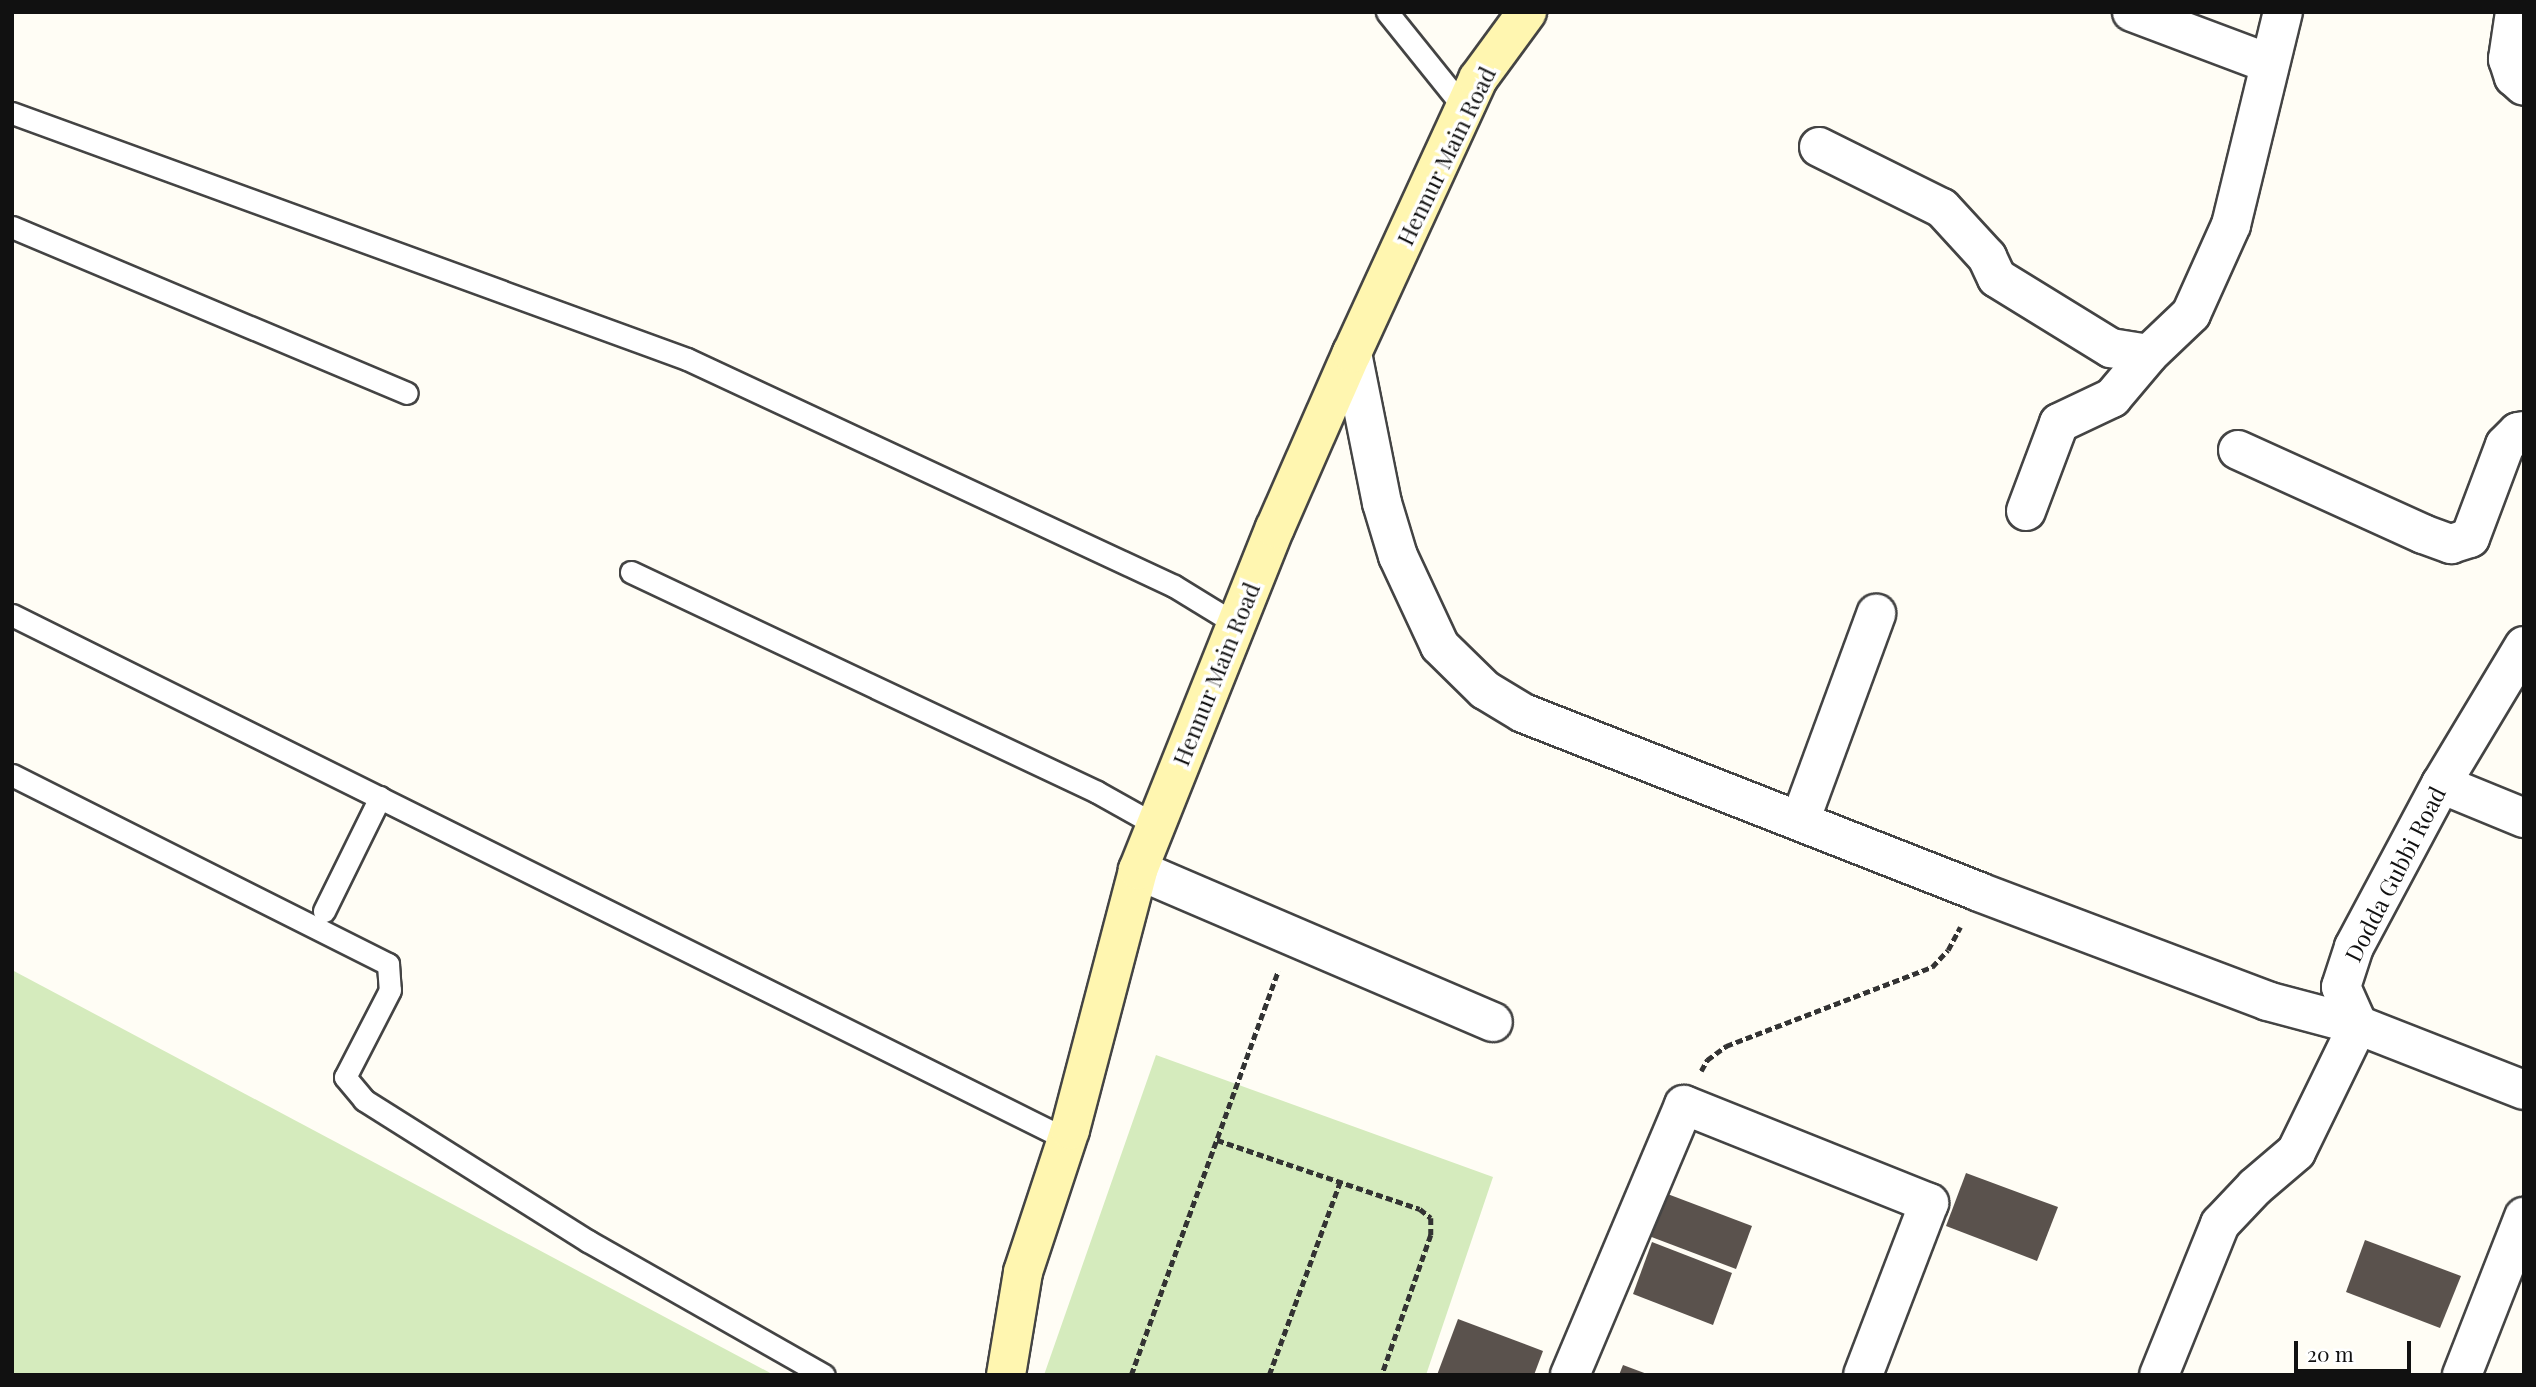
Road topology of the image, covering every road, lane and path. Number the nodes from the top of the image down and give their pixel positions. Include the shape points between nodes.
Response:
1 (1387, 12) edge
2 (1527, 12) edge
3 (2132, 12) edge
4 (2283, 12) edge
5 (2515, 12) edge
6 (2270, 64) junction
7 (2524, 86) edge
8 (1465, 109) junction
9 (12, 113) edge
10 (1819, 147) dead end
11 (12, 227) edge
12 (1352, 354) junction
13 (2149, 354) junction
14 (407, 393) dead end
15 (2524, 431) edge
16 (2238, 450) dead end
17 (2026, 511) dead end
18 (631, 572) dead end
19 (1876, 614) dead end
20 (12, 615) edge
21 (1236, 624) junction
22 (2524, 646) edge
23 (12, 775) edge
24 (2441, 784) junction
25 (380, 797) junction
26 (2524, 818) edge
27 (1800, 821) junction
28 (1156, 825) junction
29 (1138, 870) junction
30 (1979, 892) junction
31 (324, 911) dead end
32 (1291, 936) junction
33 (1493, 1023) dead end
34 (2358, 1025) junction
35 (2524, 1090) edge
36 (1684, 1105) junction
37 (1066, 1139) junction
38 (1217, 1140) junction
39 (1340, 1182) junction
40 (2524, 1217) edge
41 (824, 1375) edge
42 (1006, 1375) edge
43 (1131, 1375) edge
44 (1269, 1375) edge
45 (1382, 1375) edge
46 (1570, 1375) edge
47 (1863, 1375) edge
48 (2159, 1375) edge
49 (2462, 1375) edge

1 - 8 lane
2 - 8 main road, Hennur Main Road via 1478,79
3 - 6 street
4 - 6 street
5 - 7 street via 2508,59 2514,77
6 - 13 street via 2231,225 2192,314
8 - 12 main road, Hennur Main Road
9 - 21 lane via 687,359 1174,586
10 - 13 street via 1942,208 1987,257 1997,278 2111,348
11 - 14 lane
12 - 21 main road, Hennur Main Road
12 - 27 street via 1381,503 1398,556 1440,646 1456,663 1485,690 1523,713
13 - 17 street via 2112,398 2059,423
15 - 16 street via 2505,445 2470,538 2451,544
18 - 28 lane via 1097,792
19 - 27 street
20 - 25 lane
21 - 28 main road, Hennur Main Road
22 - 24 street, Dodda Gubbi Road
23 - 41 lane via 388,964 390,990 345,1077 364,1100 588,1241
24 - 26 street
24 - 34 street, Dodda Gubbi Road via 2354,947 2341,987
25 - 31 lane
25 - 37 lane
27 - 30 street
28 - 29 main road, Hennur Main Road
29 - 32 street
29 - 37 main road, Hennur Main Road
30 - 34 street via 2267,1001
30 - 36 path via 1948,950 1932,967 1726,1046 1707,1060
32 - 33 street
32 - 38 path
34 - 35 street
34 - 48 street via 2295,1152 2220,1224
36 - 46 street
36 - 47 street via 1928,1203
37 - 42 main road, Hennur Main Road via 1023,1272
38 - 39 path
38 - 43 path
39 - 44 path
39 - 45 path via 1420,1209 1431,1218 1431,1235
40 - 49 street

